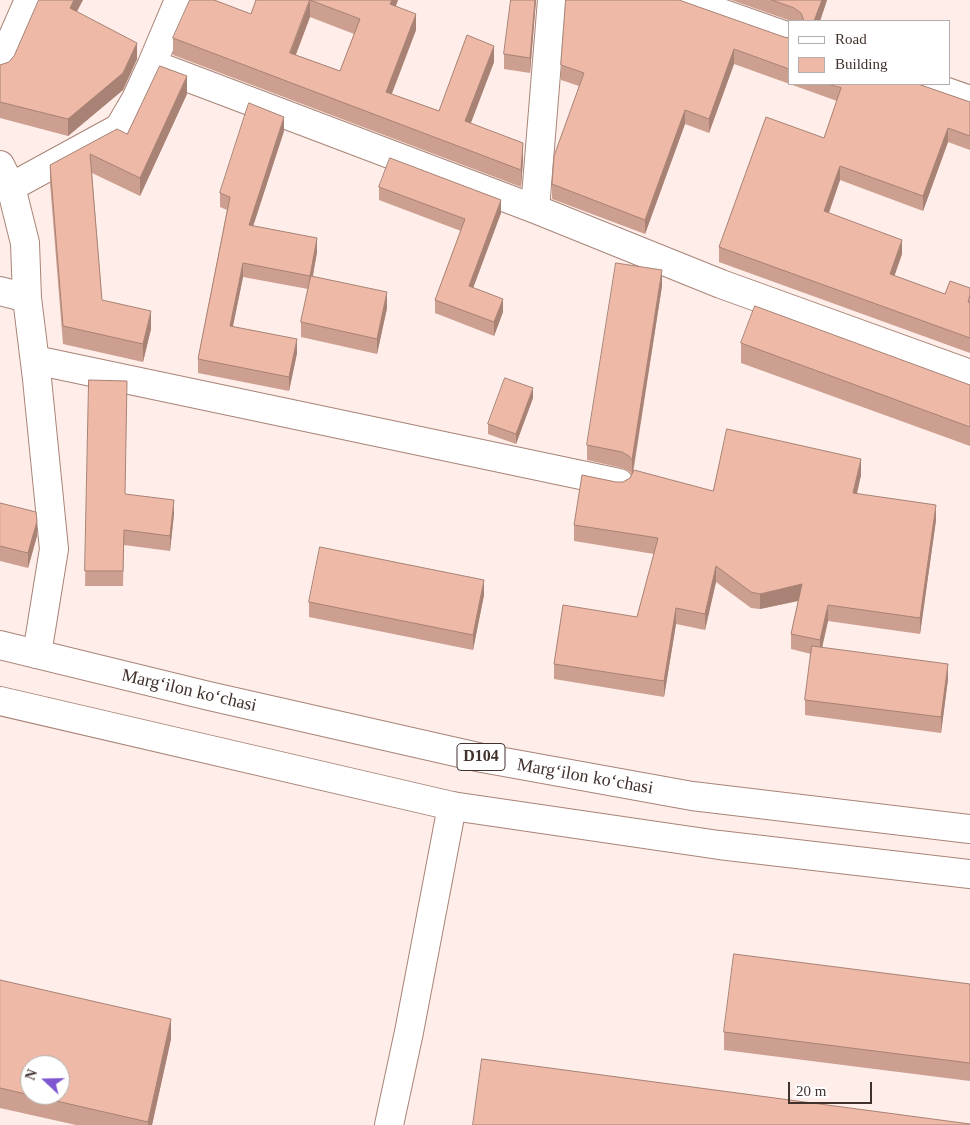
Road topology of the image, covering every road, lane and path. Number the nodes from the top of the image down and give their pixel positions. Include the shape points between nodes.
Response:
1 (29, 0) edge
2 (178, 0) edge
3 (552, 0) edge
4 (684, 0) edge
5 (788, 37) edge
6 (152, 64) junction
7 (0, 66) edge
8 (927, 85) edge
9 (970, 100) edge
10 (5, 176) edge
11 (535, 210) junction
12 (0, 291) edge
13 (27, 298) junction
14 (35, 360) junction
15 (970, 374) edge
16 (619, 482) edge
17 (0, 645) edge
18 (37, 654) junction
19 (0, 701) edge
20 (452, 806) junction
21 (970, 829) edge
22 (970, 874) edge
23 (388, 1125) edge

1 - 7 street
2 - 6 street
3 - 11 street
4 - 5 street
6 - 10 street via 118,128
6 - 11 street
8 - 9 street
10 - 13 street via 25,243
11 - 15 street via 720,284
12 - 13 street
13 - 14 street
14 - 16 street
14 - 18 street via 54,549
17 - 18 street, Margʻilon koʻchasi / D104
18 - 21 street, Margʻilon koʻchasi / D104 via 501,761 692,796
19 - 20 street
20 - 22 street via 719,845
20 - 23 street

